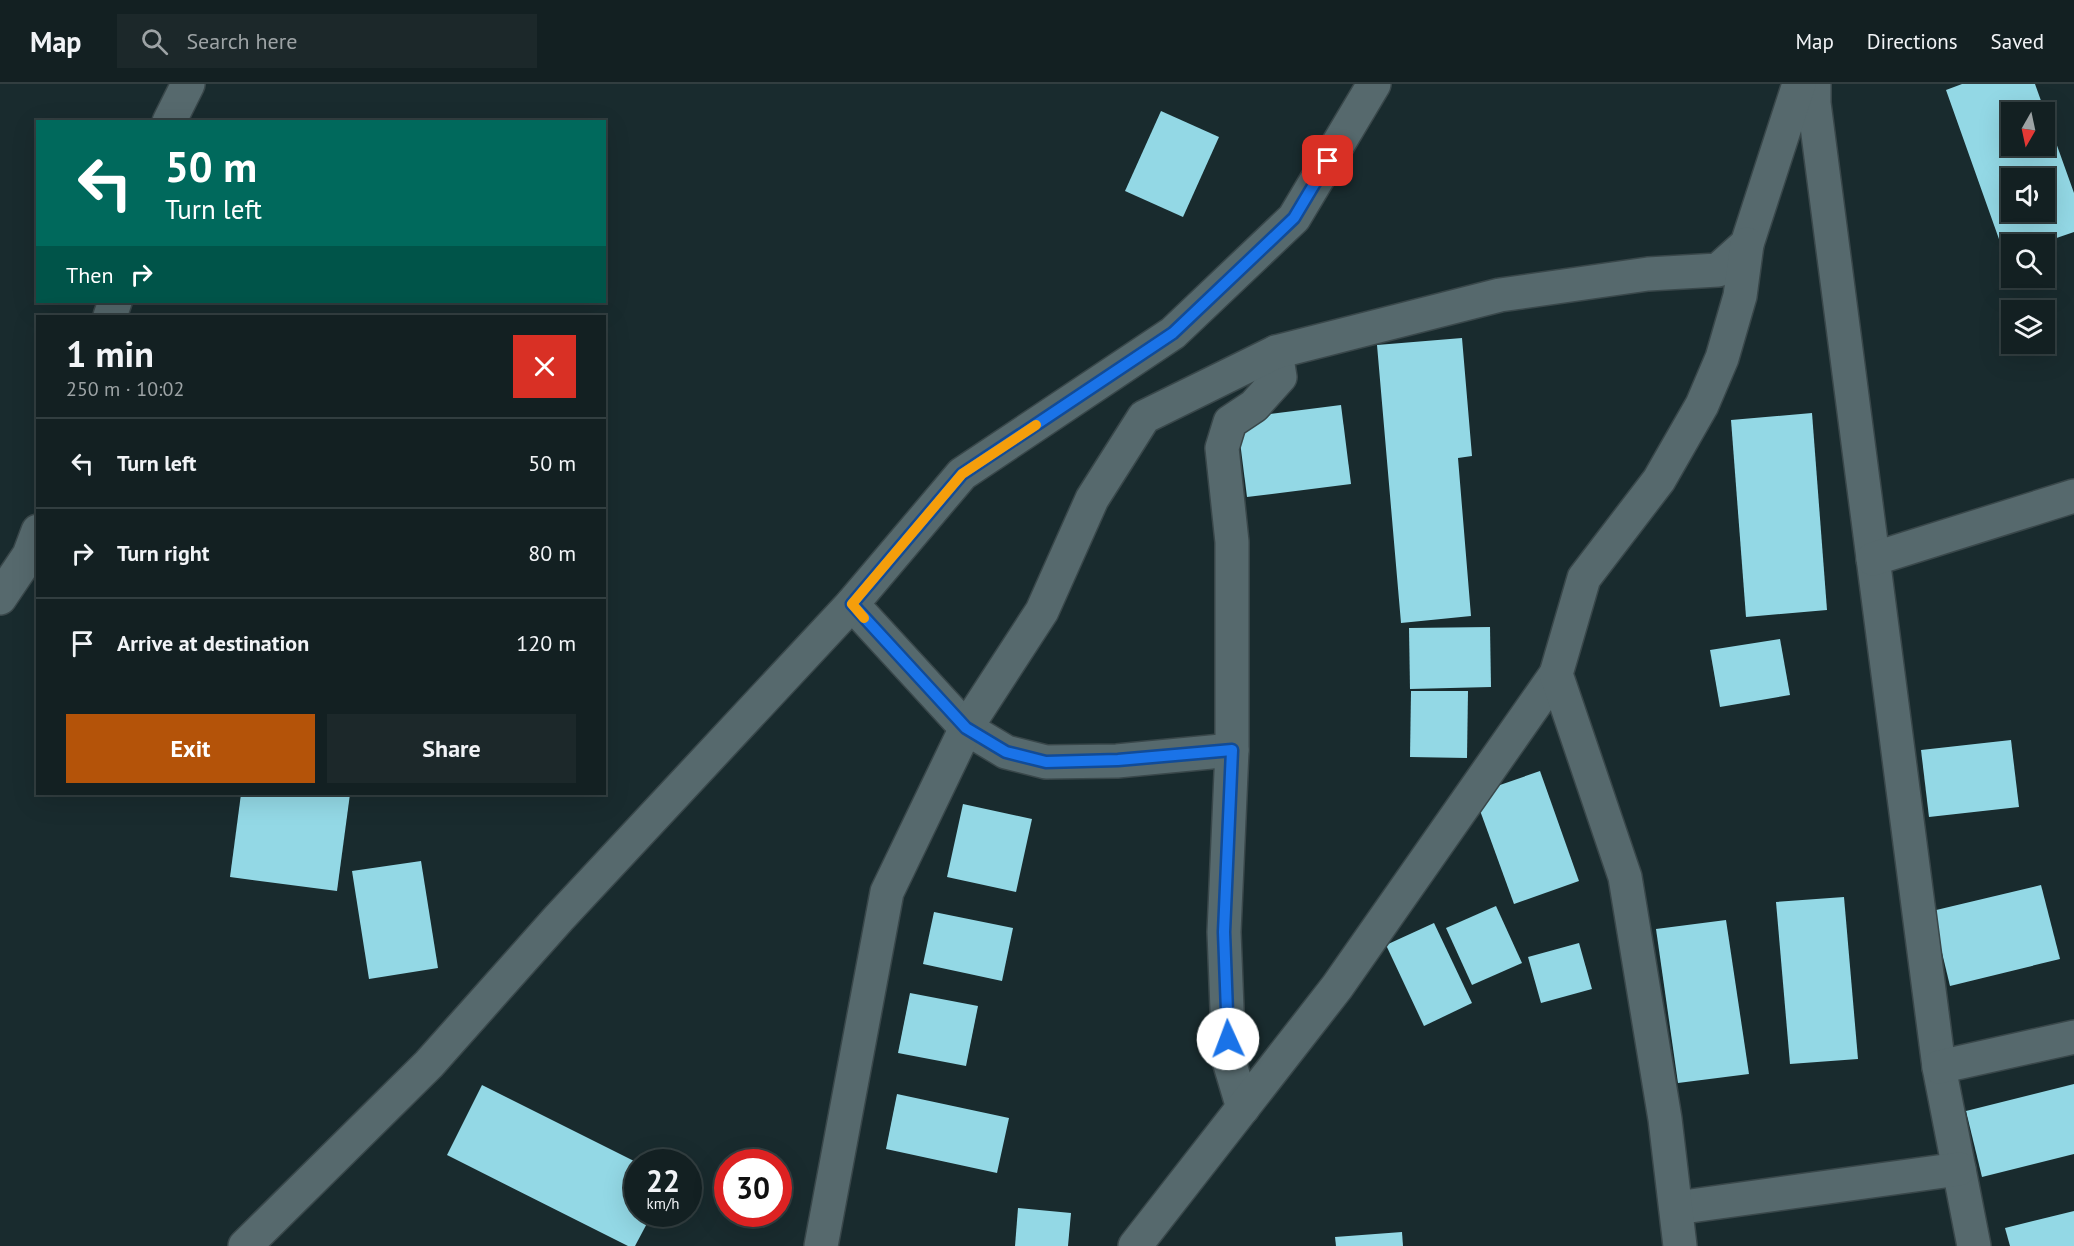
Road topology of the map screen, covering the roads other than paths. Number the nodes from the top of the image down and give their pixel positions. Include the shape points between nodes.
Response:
1 (188, 84) edge
2 (1374, 84) edge
3 (1799, 84) edge
4 (1814, 84) edge
5 (170, 120) edge
6 (1747, 244) junction
7 (1276, 352) junction
8 (2074, 496) edge
9 (36, 536) edge
10 (1873, 559) junction
11 (0, 598) edge
12 (852, 604) junction
13 (1556, 674) junction
14 (966, 728) junction
15 (1232, 750) junction
16 (2074, 1037) edge
17 (1939, 1067) junction
18 (1243, 1108) junction
19 (1959, 1169) junction
20 (1676, 1208) junction
21 (245, 1246) edge
22 (821, 1246) edge
23 (1135, 1246) edge
24 (1680, 1246) edge
25 (1974, 1246) edge

1 - 5 street
2 - 12 street via 1294,218 1173,333 962,474
3 - 6 street
4 - 10 street
6 - 7 street via 1718,270 1648,274 1500,295
6 - 13 street via 1740,296 1722,358 1702,405 1659,480 1584,578
7 - 14 street via 1144,417 1092,500 1042,611
7 - 15 street via 1280,377 1254,406 1230,422 1222,448 1232,542
8 - 10 street
9 - 11 street via 29,555
10 - 17 street
12 - 14 street
12 - 21 street via 559,918 429,1064
13 - 18 street via 1337,987
13 - 20 street via 1625,877
14 - 15 street via 1006,752 1046,762
14 - 22 street via 888,892
15 - 18 street via 1224,932 1229,1060
16 - 17 street
17 - 19 street
18 - 23 street
19 - 20 street
19 - 25 street
20 - 24 street

